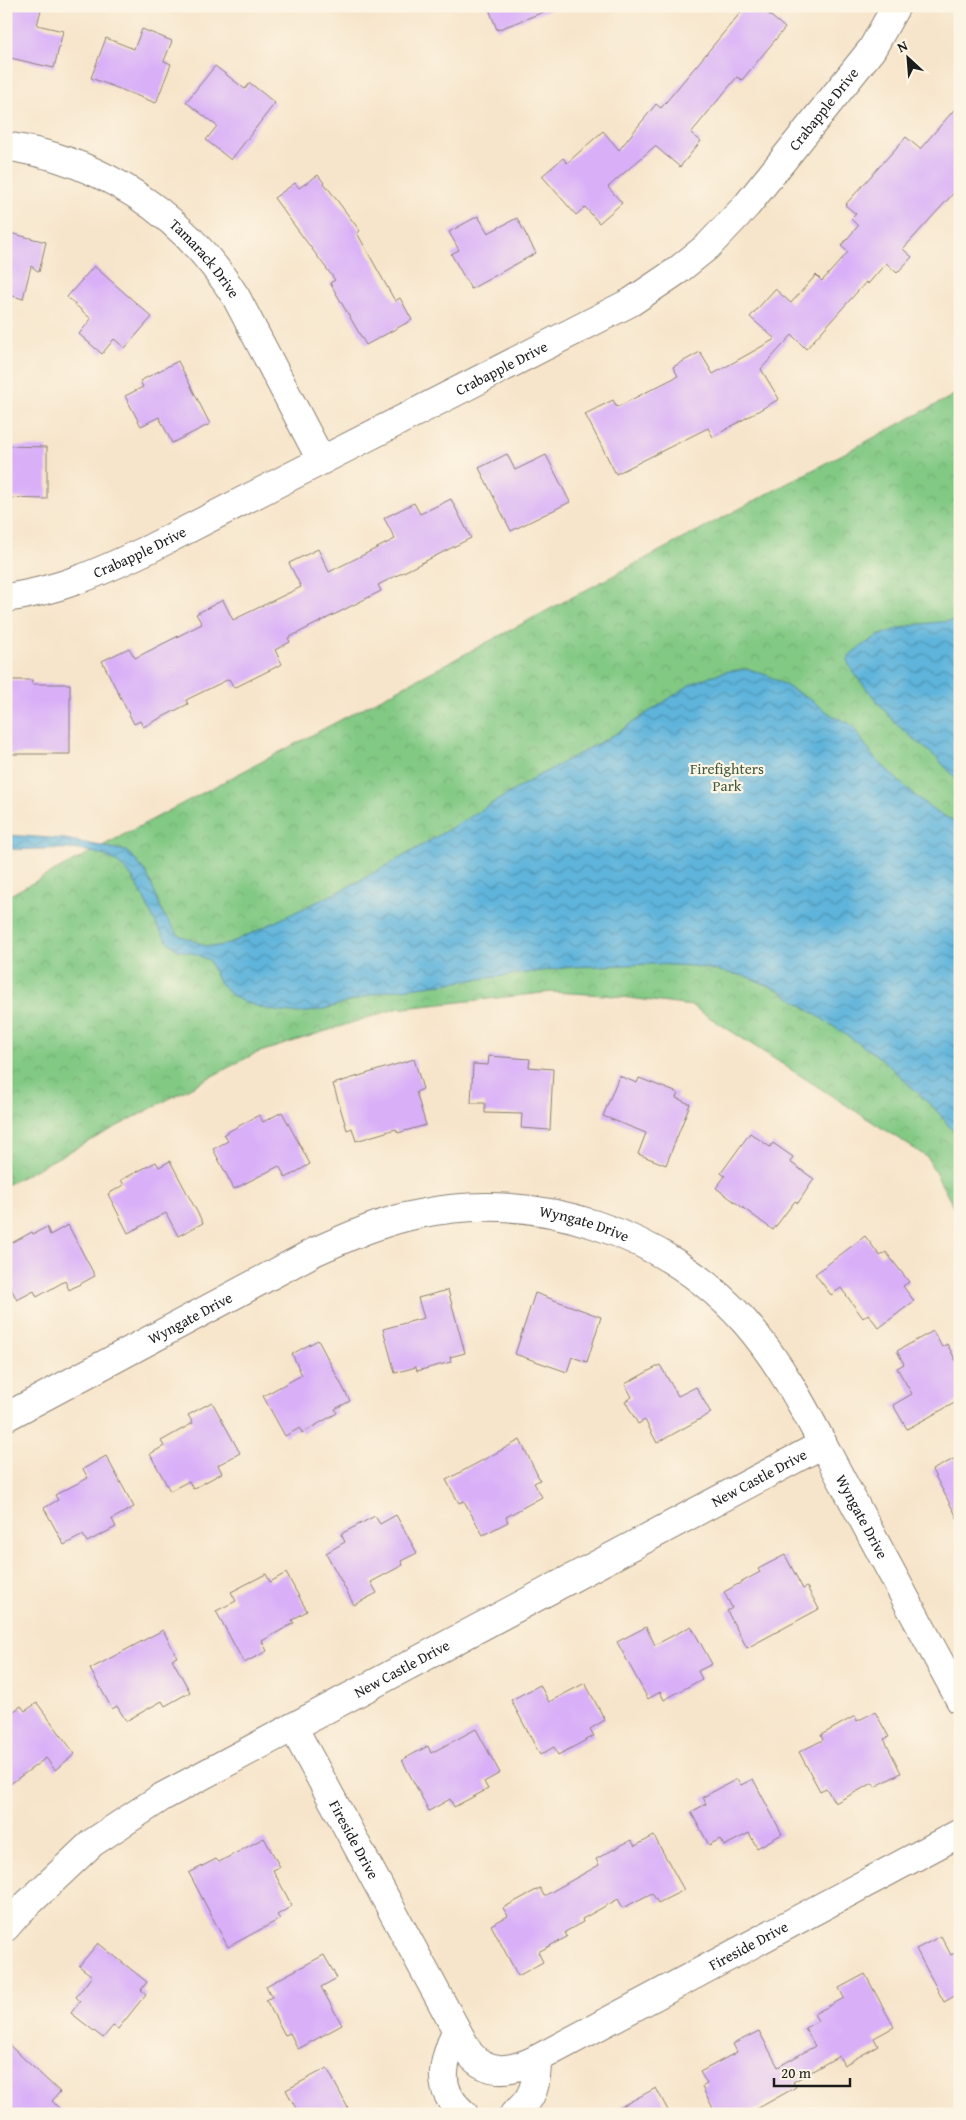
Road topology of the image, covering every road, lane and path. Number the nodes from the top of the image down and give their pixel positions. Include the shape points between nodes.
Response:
1 (896, 6) edge
2 (6, 146) edge
3 (320, 460) junction
4 (6, 598) edge
5 (6, 1416) edge
6 (823, 1444) junction
7 (960, 1700) edge
8 (293, 1727) junction
9 (960, 1833) edge
10 (6, 1928) edge
11 (456, 2030) junction
12 (537, 2059) junction
13 (464, 2114) edge
14 (514, 2114) edge

1 - 3 street, Crabapple Drive via 872,49 766,184 708,246 677,271 631,302
2 - 3 street, Tamarack Drive via 54,156 102,175 159,210 182,229 221,274 236,297
3 - 4 street, Crabapple Drive via 103,571 58,588
5 - 6 street, Wyngate Drive via 355,1233 420,1213 492,1207 560,1215 607,1228 669,1257 703,1282 744,1321 773,1357
6 - 7 street, Wyngate Drive
6 - 8 street, New Castle Drive
8 - 10 street, New Castle Drive via 162,1797 92,1843
8 - 11 street, Fireside Drive
9 - 12 street, Fireside Drive
11 - 12 street, Fireside Drive via 469,2053 486,2066 513,2069
11 - 13 street via 445,2061 444,2085 455,2106
12 - 14 street via 535,2088

